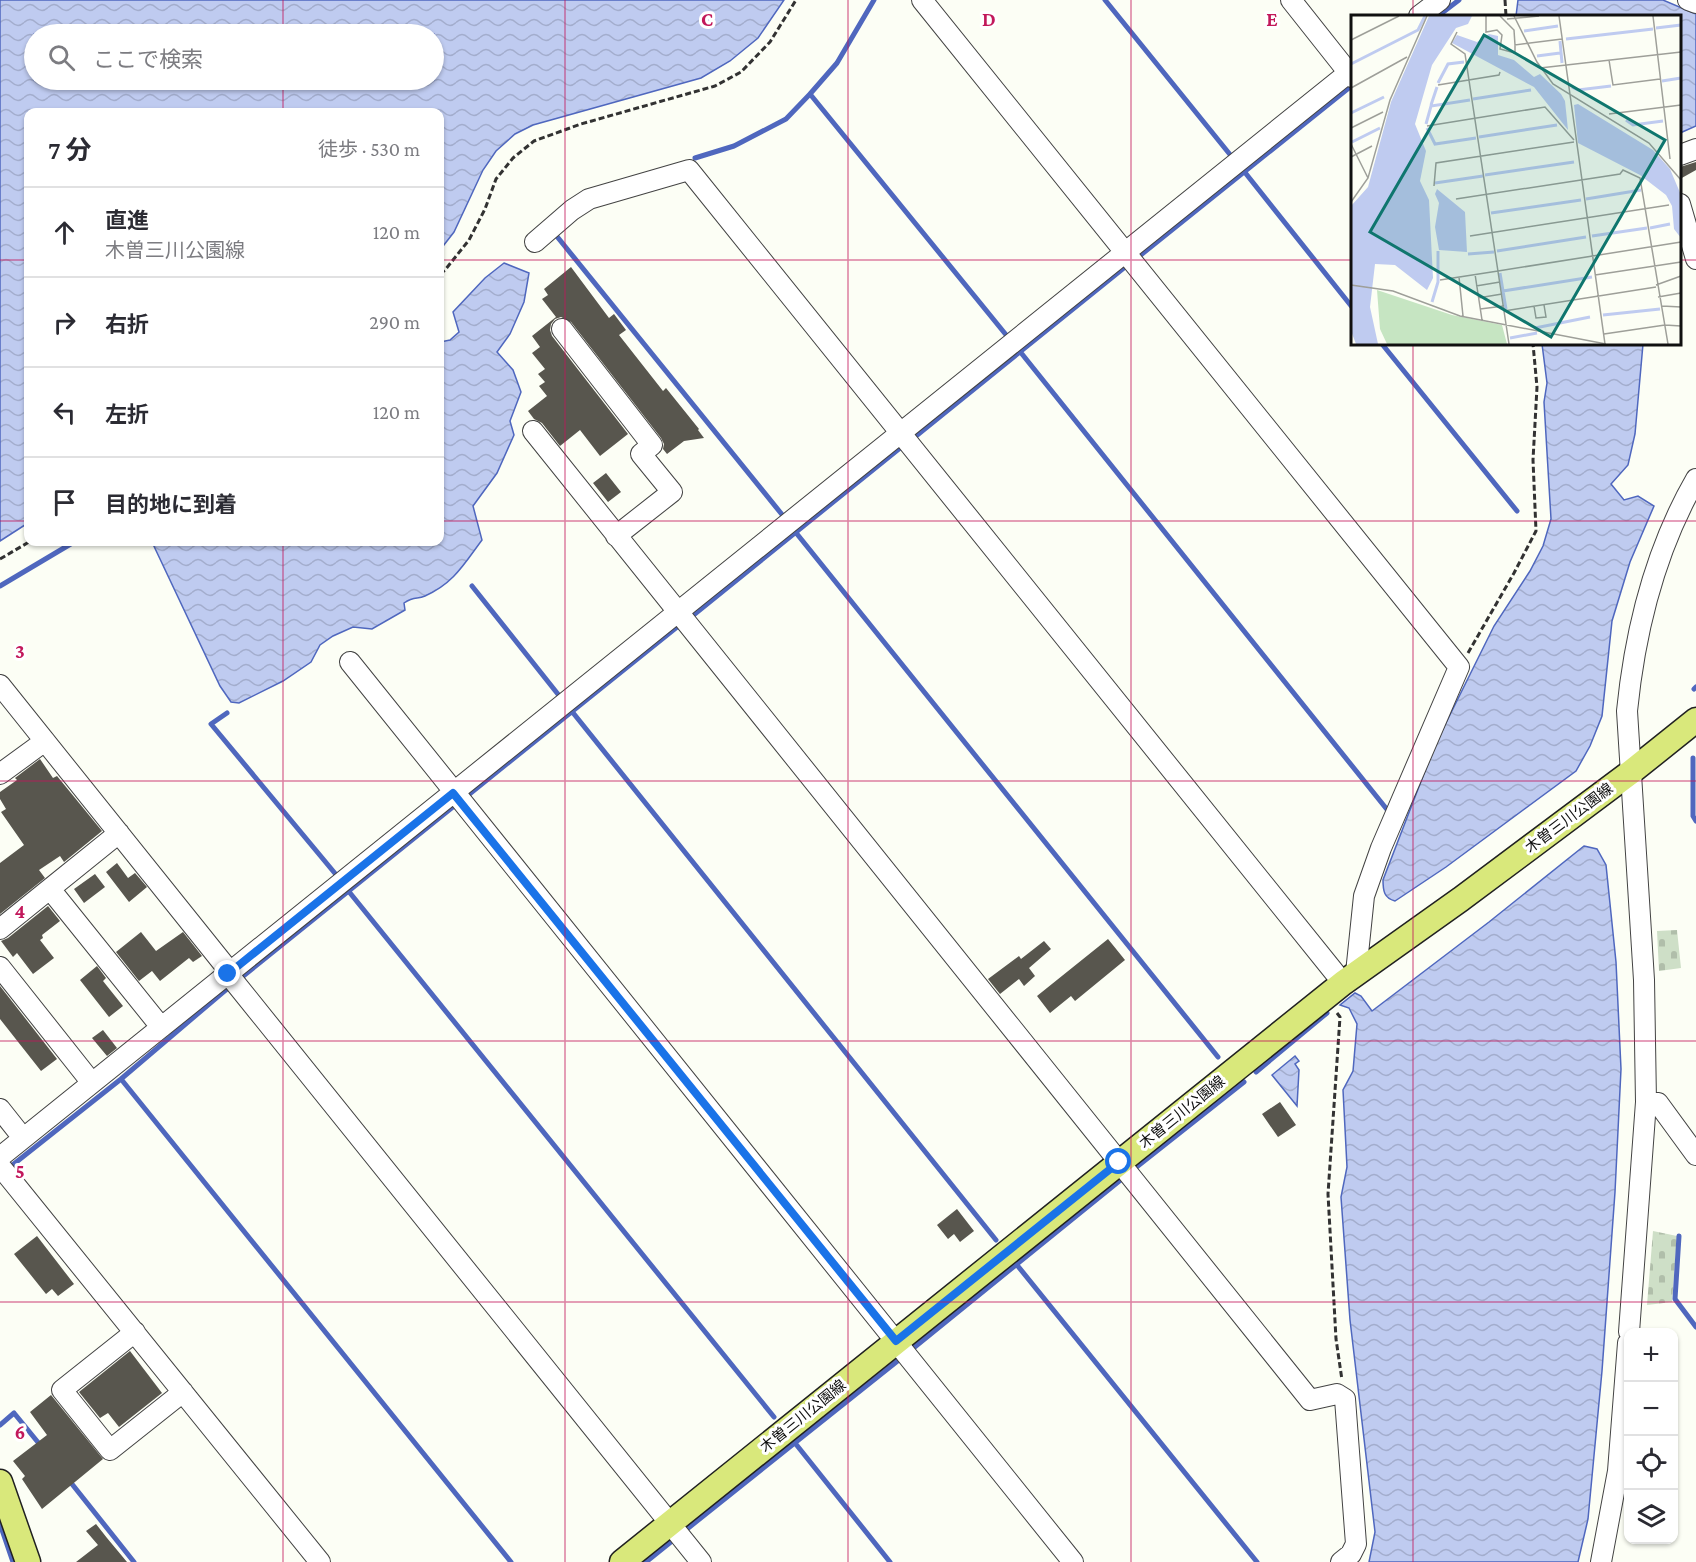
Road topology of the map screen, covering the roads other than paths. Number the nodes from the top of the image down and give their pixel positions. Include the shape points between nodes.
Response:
1 (922, 0) edge
2 (1291, 0) edge
3 (1440, 0) edge
4 (1688, 0) edge
5 (1696, 3) edge
6 (1420, 15) edge
7 (1351, 73) edge
8 (1696, 149) edge
9 (1681, 155) edge
10 (1681, 207) edge
11 (535, 242) dead end
12 (1126, 253) junction
13 (1696, 259) edge
14 (562, 329) dead end
15 (533, 431) dead end
16 (902, 433) junction
17 (1694, 487) edge
18 (616, 536) junction
19 (677, 613) junction
20 (350, 662) dead end
21 (0, 685) edge
22 (1696, 720) edge
23 (45, 741) junction
24 (1631, 772) junction
25 (0, 774) edge
26 (453, 793) junction
27 (119, 833) junction
28 (50, 889) junction
29 (0, 929) edge
30 (0, 967) edge
31 (229, 973) junction
32 (1342, 984) junction
33 (161, 1027) junction
34 (92, 1083) junction
35 (1646, 1102) junction
36 (0, 1109) edge
37 (23, 1138) junction
38 (1696, 1155) edge
39 (0, 1156) edge
40 (1119, 1162) junction
41 (0, 1166) edge
42 (1629, 1328) edge
43 (135, 1332) junction
44 (896, 1341) junction
45 (1626, 1382) edge
46 (183, 1392) junction
47 (0, 1482) edge
48 (670, 1523) junction
49 (28, 1562) edge
50 (320, 1562) edge
51 (622, 1562) edge
52 (701, 1562) edge
53 (1073, 1562) edge
54 (1341, 1562) edge
55 (1601, 1562) edge

1 - 12 street
2 - 7 street
3 - 6 street
4 - 5 street
7 - 12 street
8 - 9 street
10 - 13 street
11 - 16 street via 589,200 689,170
12 - 16 street
12 - 32 street via 1459,667 1381,849 1364,896
14 - 18 street via 652,445 641,453 672,492
15 - 18 street
16 - 19 street
16 - 32 street
17 - 24 street via 1671,529 1639,626 1627,711
18 - 19 street
19 - 26 street
19 - 40 street
20 - 26 street
21 - 23 street
22 - 24 main road, 木曽三川公園線
23 - 25 street
23 - 27 street
24 - 32 main road, 木曽三川公園線
24 - 35 street via 1644,980
26 - 31 street
26 - 44 street
27 - 28 street
27 - 31 street
28 - 29 street
28 - 33 street
30 - 34 street
31 - 33 street
31 - 48 street
32 - 40 main road, 木曽三川公園線
33 - 34 street
34 - 37 street
35 - 38 street via 1658,1103
35 - 42 street
36 - 37 street
37 - 39 street
40 - 44 main road, 木曽三川公園線
40 - 54 street via 1310,1400 1337,1394 1345,1399 1356,1544
41 - 43 street
43 - 46 street
43 - 46 street via 62,1390 110,1450
44 - 48 main road, 木曽三川公園線
44 - 53 street
45 - 55 street via 1618,1471
46 - 50 street
47 - 49 main road
48 - 51 main road, 木曽三川公園線
48 - 52 street

